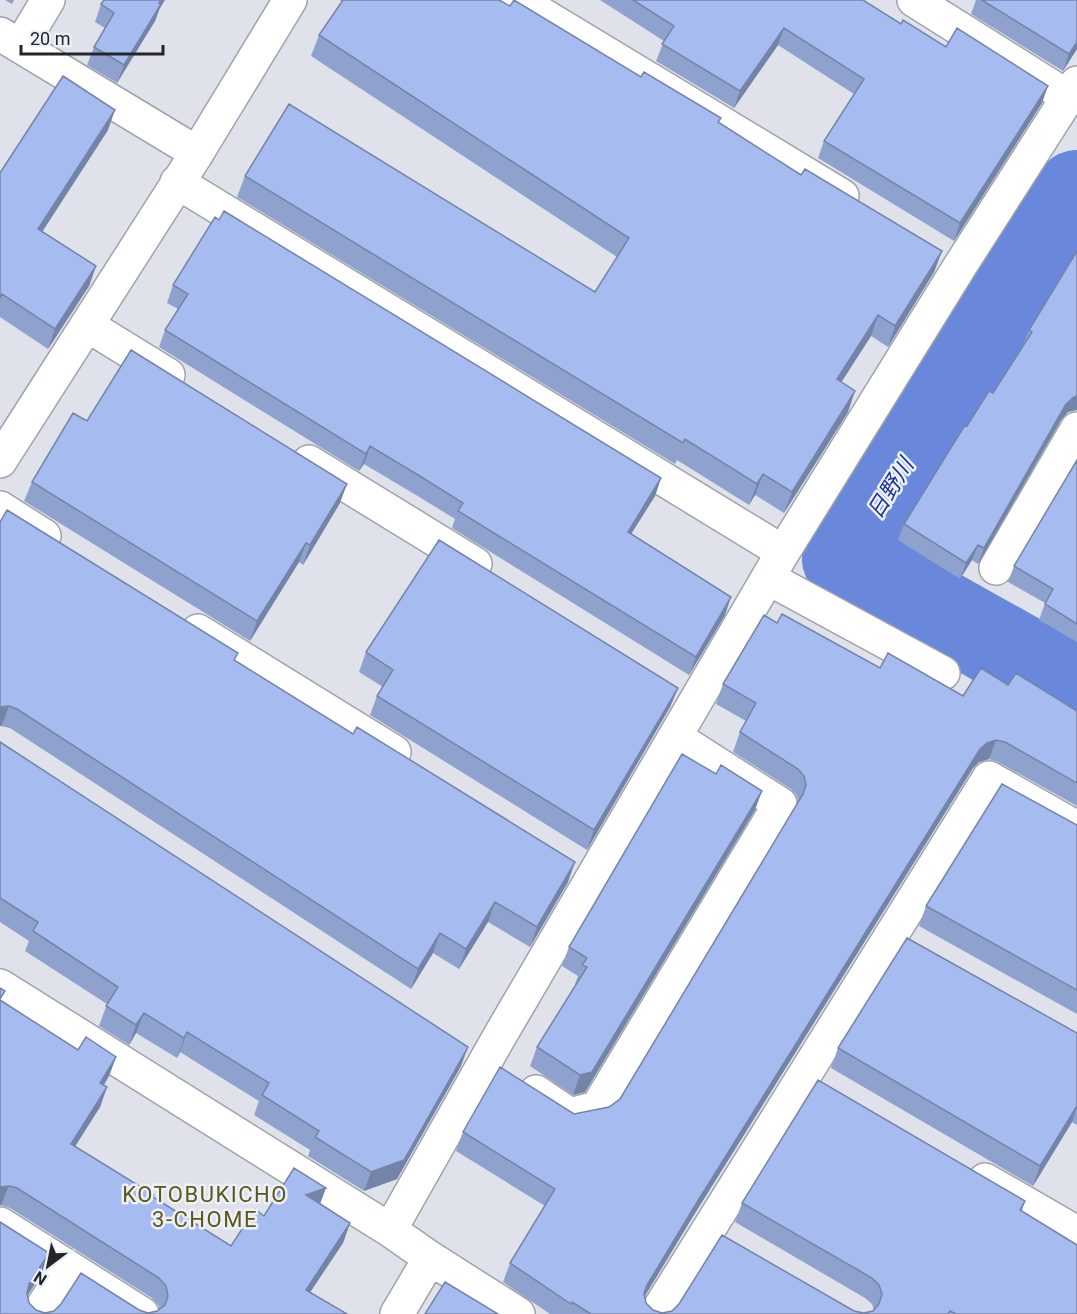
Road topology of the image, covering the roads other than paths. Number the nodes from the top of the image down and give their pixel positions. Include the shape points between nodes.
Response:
1 (48, 0) edge
2 (290, 0) edge
3 (518, 0) edge
4 (914, 0) edge
5 (11, 39) edge
6 (1073, 90) edge
7 (197, 153) junction
8 (177, 183) junction
9 (867, 210) edge
10 (87, 325) junction
11 (188, 387) edge
12 (1074, 442) edge
13 (280, 444) edge
14 (0, 461) edge
15 (0, 508) edge
16 (70, 552) edge
17 (775, 565) junction
18 (996, 568) dead end
19 (503, 582) edge
20 (171, 614) edge
21 (943, 673) dead end
22 (675, 737) junction
23 (423, 770) edge
24 (1077, 828) edge
25 (564, 857) edge
26 (594, 876) junction
27 (0, 986) edge
28 (457, 1040) edge
29 (487, 1060) junction
30 (805, 1074) junction
31 (835, 1092) edge
32 (956, 1163) edge
33 (0, 1224) edge
34 (708, 1228) junction
35 (390, 1230) junction
36 (1077, 1233) edge
37 (738, 1245) edge
38 (430, 1258) junction
39 (68, 1267) junction
40 (38, 1314) edge
41 (142, 1314) edge
42 (397, 1314) edge
43 (518, 1314) edge
44 (656, 1314) edge

1 - 5 street
2 - 7 street
3 - 9 street
4 - 6 street
5 - 7 street
6 - 17 street via 949,260
7 - 8 street
8 - 10 street
8 - 17 street
10 - 11 street
10 - 14 street
12 - 18 street
13 - 19 street
15 - 16 street
17 - 21 street
17 - 22 street via 686,694
20 - 23 street
22 - 26 street
22 - 29 street via 780,804 597,1108 570,1115
24 - 30 street via 988,778 904,939
25 - 26 street
26 - 29 street
27 - 35 street
28 - 29 street
29 - 35 street
30 - 31 street
30 - 34 street
32 - 36 street
33 - 39 street
34 - 37 street
34 - 44 street
35 - 38 street
38 - 42 street
38 - 43 street
39 - 40 street
39 - 41 street

